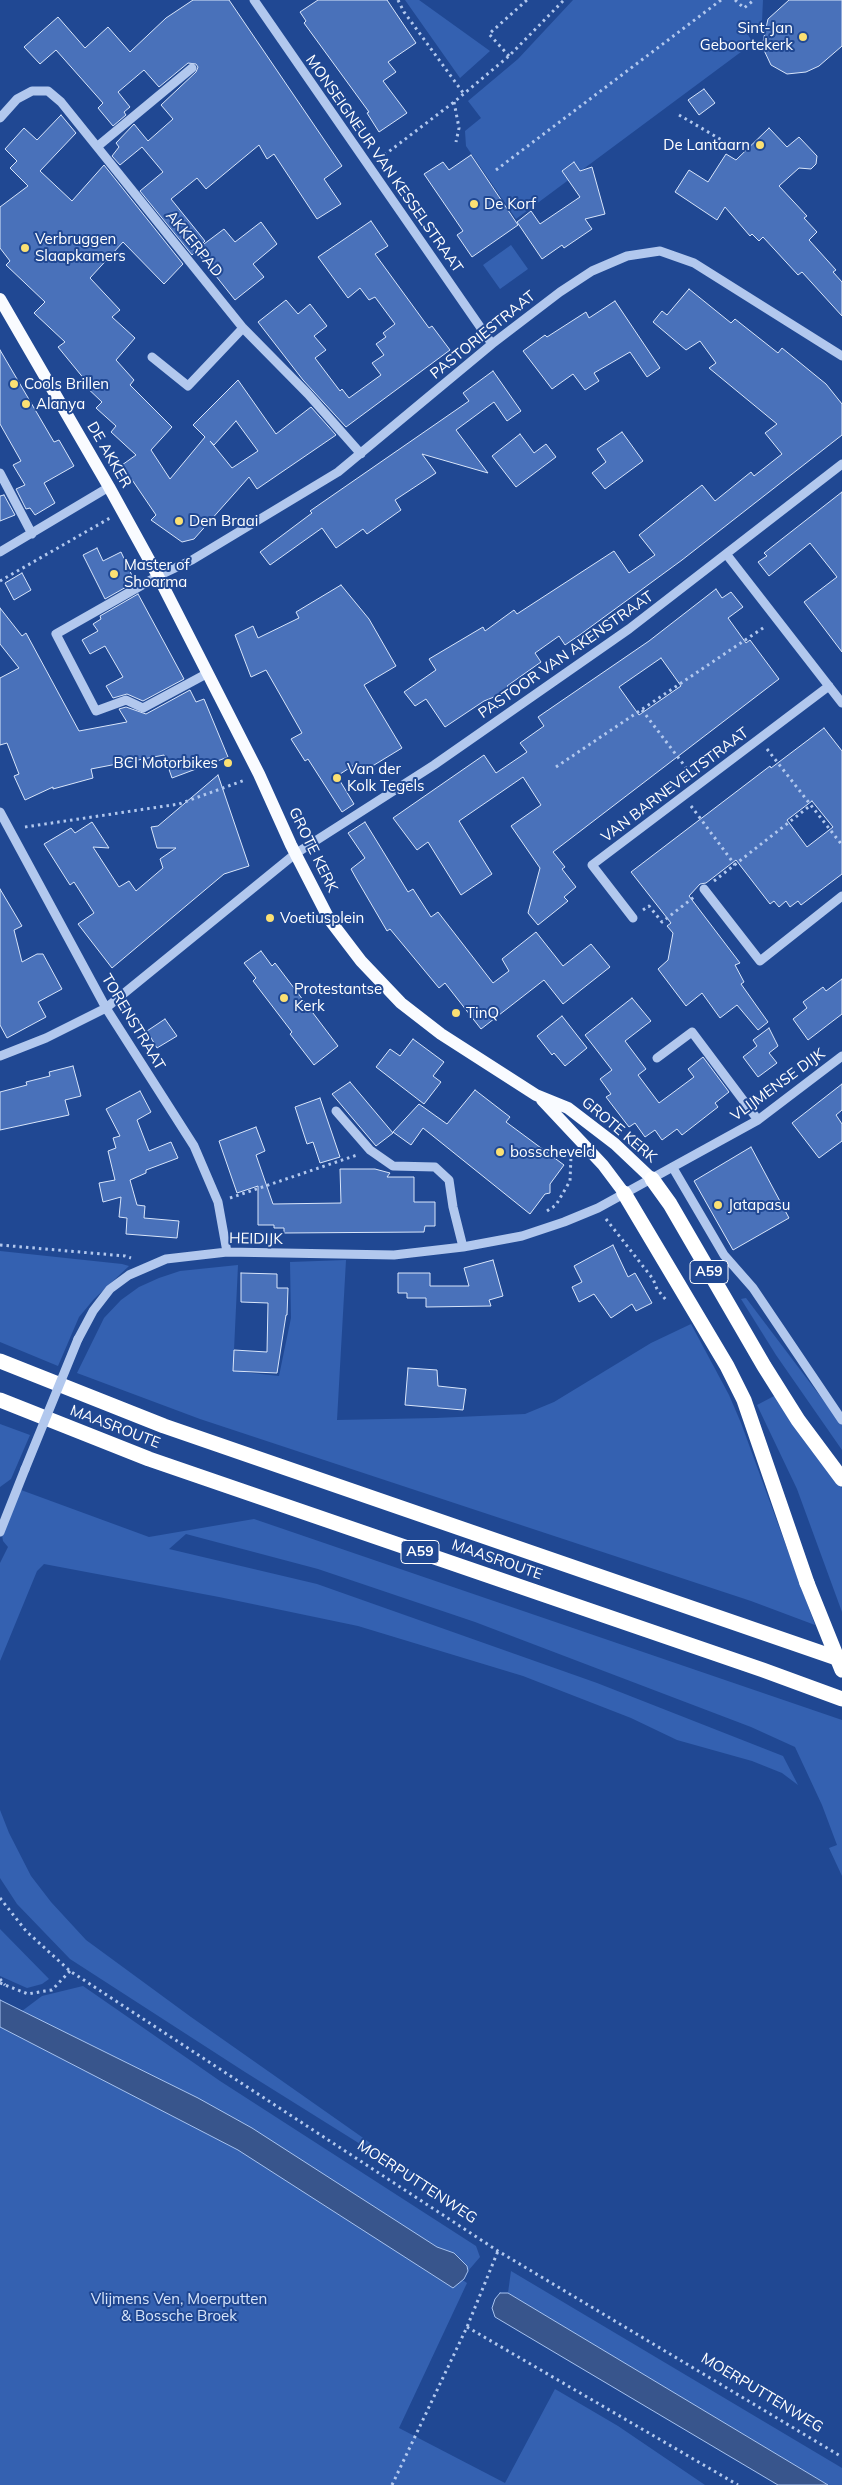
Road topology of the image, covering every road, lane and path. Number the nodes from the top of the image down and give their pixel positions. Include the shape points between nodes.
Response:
1 (254, 0) edge
2 (398, 0) edge
3 (527, 0) edge
4 (564, 0) edge
5 (721, 0) edge
6 (735, 0) edge
7 (754, 0) edge
8 (509, 56) junction
9 (192, 68) dead end
10 (464, 94) junction
11 (454, 102) junction
12 (679, 115) dead end
13 (0, 118) edge
14 (456, 142) dead end
15 (98, 146) junction
16 (732, 146) dead end
17 (368, 166) junction
18 (496, 170) dead end
19 (0, 299) edge
20 (243, 328) junction
21 (492, 344) junction
22 (842, 356) edge
23 (152, 357) dead end
24 (361, 454) junction
25 (842, 464) edge
26 (0, 473) edge
27 (105, 490) junction
28 (113, 516) junction
29 (117, 524) dead end
30 (32, 534) junction
31 (0, 552) edge
32 (727, 555) junction
33 (158, 576) junction
34 (0, 581) edge
35 (777, 619) junction
36 (208, 674) junction
37 (829, 686) junction
38 (842, 703) edge
39 (642, 710) junction
40 (759, 739) junction
41 (556, 767) dead end
42 (259, 774) junction
43 (699, 784) junction
44 (683, 796) junction
45 (811, 805) junction
46 (0, 812) edge
47 (8, 829) junction
48 (842, 845) edge
49 (295, 854) junction
50 (735, 865) junction
51 (704, 889) junction
52 (842, 896) edge
53 (633, 918) joint
54 (106, 1008) junction
55 (0, 1056) edge
56 (842, 1056) edge
57 (658, 1058) dead end
58 (536, 1095) junction
59 (336, 1111) dead end
60 (758, 1120) junction
61 (370, 1150) junction
62 (571, 1151) dead end
63 (673, 1168) junction
64 (652, 1179) junction
65 (624, 1193) junction
66 (218, 1202) junction
67 (598, 1208) junction
68 (540, 1216) dead end
69 (0, 1245) edge
70 (463, 1247) junction
71 (227, 1252) junction
72 (148, 1265) junction
73 (686, 1296) junction
74 (0, 1361) edge
75 (0, 1400) edge
76 (842, 1420) edge
77 (842, 1479) edge
78 (4, 1509) edge
79 (0, 1532) edge
80 (842, 1660) edge
81 (842, 1670) edge
82 (842, 1699) edge
83 (0, 1898) edge
84 (70, 1970) junction
85 (0, 1979) edge
86 (0, 1983) edge
87 (5, 1986) junction
88 (498, 2251) junction
89 (467, 2327) junction
90 (842, 2457) edge
91 (392, 2485) edge
92 (738, 2485) edge

1 - 17 street, MONSEIGNEUR VAN KESSELSTRAAT
2 - 10 path
3 - 8 path via 489,34
4 - 8 path
5 - 18 path
6 - 7 path via 744,8
8 - 10 path
9 - 15 street
10 - 11 path
11 - 14 path via 458,128
11 - 17 path
12 - 16 path
13 - 15 street, AKKERPAD via 17,99 32,91 48,91
15 - 20 street, AKKERPAD
17 - 21 street, MONSEIGNEUR VAN KESSELSTRAAT
19 - 27 main road, DE AKKER
20 - 23 street via 188,386
20 - 24 street, AKKERPAD
21 - 22 street, PASTORIESTRAAT via 592,271 627,256 660,251 694,263
21 - 24 street, PASTORIESTRAAT
24 - 33 street, PASTORIESTRAAT via 274,512
25 - 32 street, PASTOOR VAN AKENSTRAAT
26 - 30 street
27 - 28 path
27 - 30 street
27 - 33 main road, DE AKKER
28 - 29 path
28 - 34 path
30 - 31 street
32 - 35 street
32 - 49 street, PASTOOR VAN AKENSTRAAT via 629,629 450,754
33 - 36 main road, GROTE KERK
33 - 36 street, PASTORIESTRAAT via 56,634 96,711 126,700 143,708
35 - 37 street
35 - 39 path
36 - 42 main road, GROTE KERK
37 - 38 street
37 - 40 street, VAN BARNEVELTSTRAAT
39 - 41 path
39 - 43 path
40 - 43 street, VAN BARNEVELTSTRAAT
40 - 45 path
42 - 47 path via 179,804
42 - 49 main road, GROTE KERK
43 - 44 street, VAN BARNEVELTSTRAAT
44 - 50 path
44 - 53 street, VAN BARNEVELTSTRAAT via 592,865
45 - 48 path
45 - 50 path
46 - 47 street, TORENSTRAAT
47 - 54 street, TORENSTRAAT
49 - 54 street, PASTOOR VAN AKENSTRAAT
49 - 58 main road, GROTE KERK via 329,919 361,961 401,1003 441,1034
50 - 51 path
51 - 52 street via 760,961
51 - 53 path via 662,922 649,906
54 - 55 street, PASTOOR VAN AKENSTRAAT via 46,1038
54 - 66 street, TORENSTRAAT via 194,1146
56 - 60 street, VLIJMENSE DIJK
57 - 60 street via 692,1032
58 - 64 main road, GROTE KERK via 568,1108 615,1144
58 - 65 main road, GROTE KERK via 603,1165
59 - 61 street
60 - 63 street, VLIJMENSE DIJK
61 - 66 path
61 - 70 street via 393,1166 435,1168 450,1180
62 - 68 path via 570,1181 556,1205
63 - 64 street, VLIJMENSE DIJK
63 - 76 street via 724,1255 753,1288
64 - 65 street, HEIDIJK
64 - 77 highway, A59 via 798,1420
65 - 67 street, HEIDIJK
65 - 73 highway, A59
66 - 71 street, TORENSTRAAT
67 - 70 street, HEIDIJK via 522,1236
67 - 73 path via 653,1279 662,1297 669,1302
69 - 72 path via 125,1256
70 - 71 street, HEIDIJK via 394,1255
71 - 72 street, HEIDIJK via 166,1259
72 - 78 street, HEIDIJK, bridge via 110,1289 93,1310 25,1469
73 - 81 highway, A59, bridge via 744,1400
74 - 80 highway, MAASROUTE / A59 via 164,1426
75 - 82 highway, MAASROUTE / A59 via 149,1459
78 - 79 street
83 - 84 path, MOERPUTTENWEG via 26,1931
84 - 87 path via 52,1990 45,1992 28,1994
84 - 88 path, MOERPUTTENWEG
85 - 87 path
86 - 87 path
88 - 89 path
88 - 90 path, MOERPUTTENWEG
89 - 91 path
89 - 92 path

